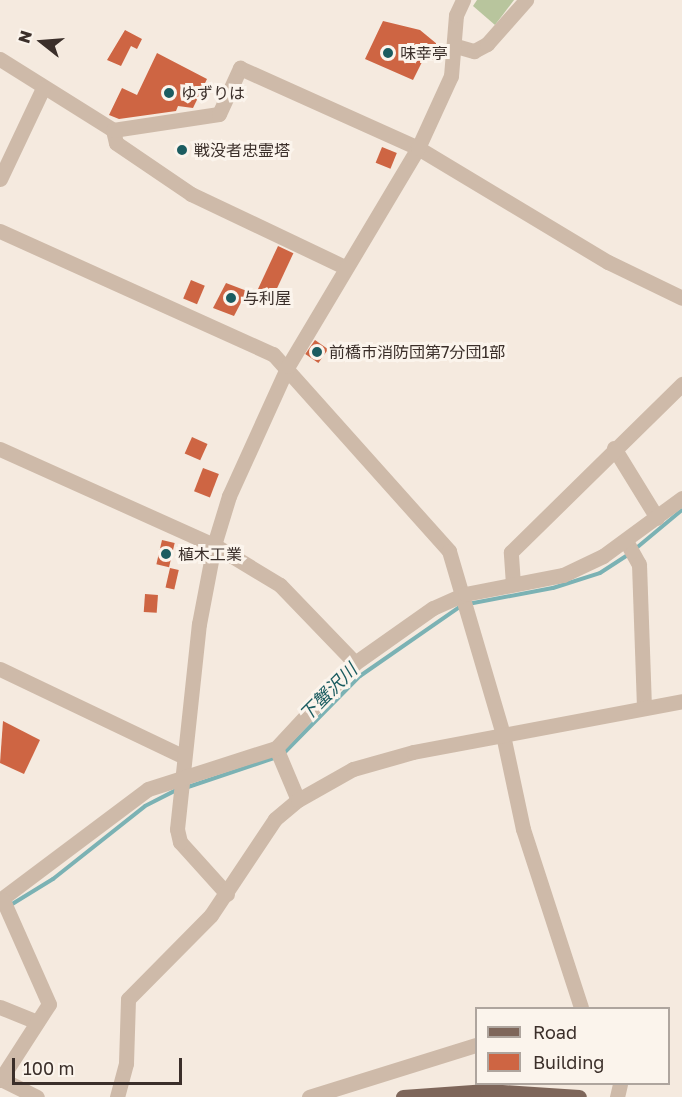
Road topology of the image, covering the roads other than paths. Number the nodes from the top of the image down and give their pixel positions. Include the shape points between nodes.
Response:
1 (463, 0) edge
2 (526, 0) edge
3 (456, 46) junction
4 (0, 59) edge
5 (43, 88) junction
6 (113, 130) junction
7 (418, 148) junction
8 (0, 179) edge
9 (0, 231) edge
10 (345, 267) junction
11 (682, 298) edge
12 (288, 366) junction
13 (682, 384) edge
14 (614, 448) junction
15 (0, 449) edge
16 (682, 498) edge
17 (657, 518) junction
18 (626, 541) junction
19 (214, 545) junction
20 (513, 584) junction
21 (465, 594) junction
22 (355, 663) junction
23 (0, 669) edge
24 (682, 701) edge
25 (644, 707) junction
26 (503, 735) junction
27 (276, 748) junction
28 (182, 756) junction
29 (179, 777) junction
30 (298, 800) junction
31 (227, 894) junction
32 (2, 900) edge
33 (0, 1007) edge
34 (581, 1007) edge
35 (37, 1022) junction
36 (475, 1046) edge
37 (0, 1079) edge
38 (37, 1097) edge
39 (117, 1097) edge
40 (309, 1097) edge
41 (403, 1097) edge
42 (579, 1097) edge

1 - 3 street via 456,15
2 - 3 street via 487,44 474,51
3 - 7 street via 451,76
4 - 5 street
5 - 6 street
5 - 8 street
6 - 7 street via 219,114 240,68
6 - 10 street via 116,143 191,194
7 - 10 street
7 - 11 street via 608,262
9 - 12 street via 273,354
10 - 12 street
12 - 19 street via 229,496
12 - 21 street via 448,552
13 - 14 street
14 - 17 street
14 - 20 street via 511,552
15 - 19 street
16 - 17 street
17 - 18 street
18 - 20 street via 562,575
18 - 25 street via 639,564
19 - 22 street via 280,585
19 - 28 street
20 - 21 street
21 - 22 street via 433,608
21 - 26 street
22 - 27 street
23 - 28 street
24 - 25 street
25 - 26 street
26 - 30 street via 353,769
26 - 34 street via 523,829
27 - 29 street
27 - 30 street
28 - 29 street
29 - 31 street via 180,842
29 - 32 street via 148,789
30 - 31 street via 275,819
31 - 39 street via 128,999 126,1063
32 - 35 street via 49,1004
33 - 35 street
35 - 37 street
36 - 40 street
37 - 38 street
41 - 42 main road via 487,1091

